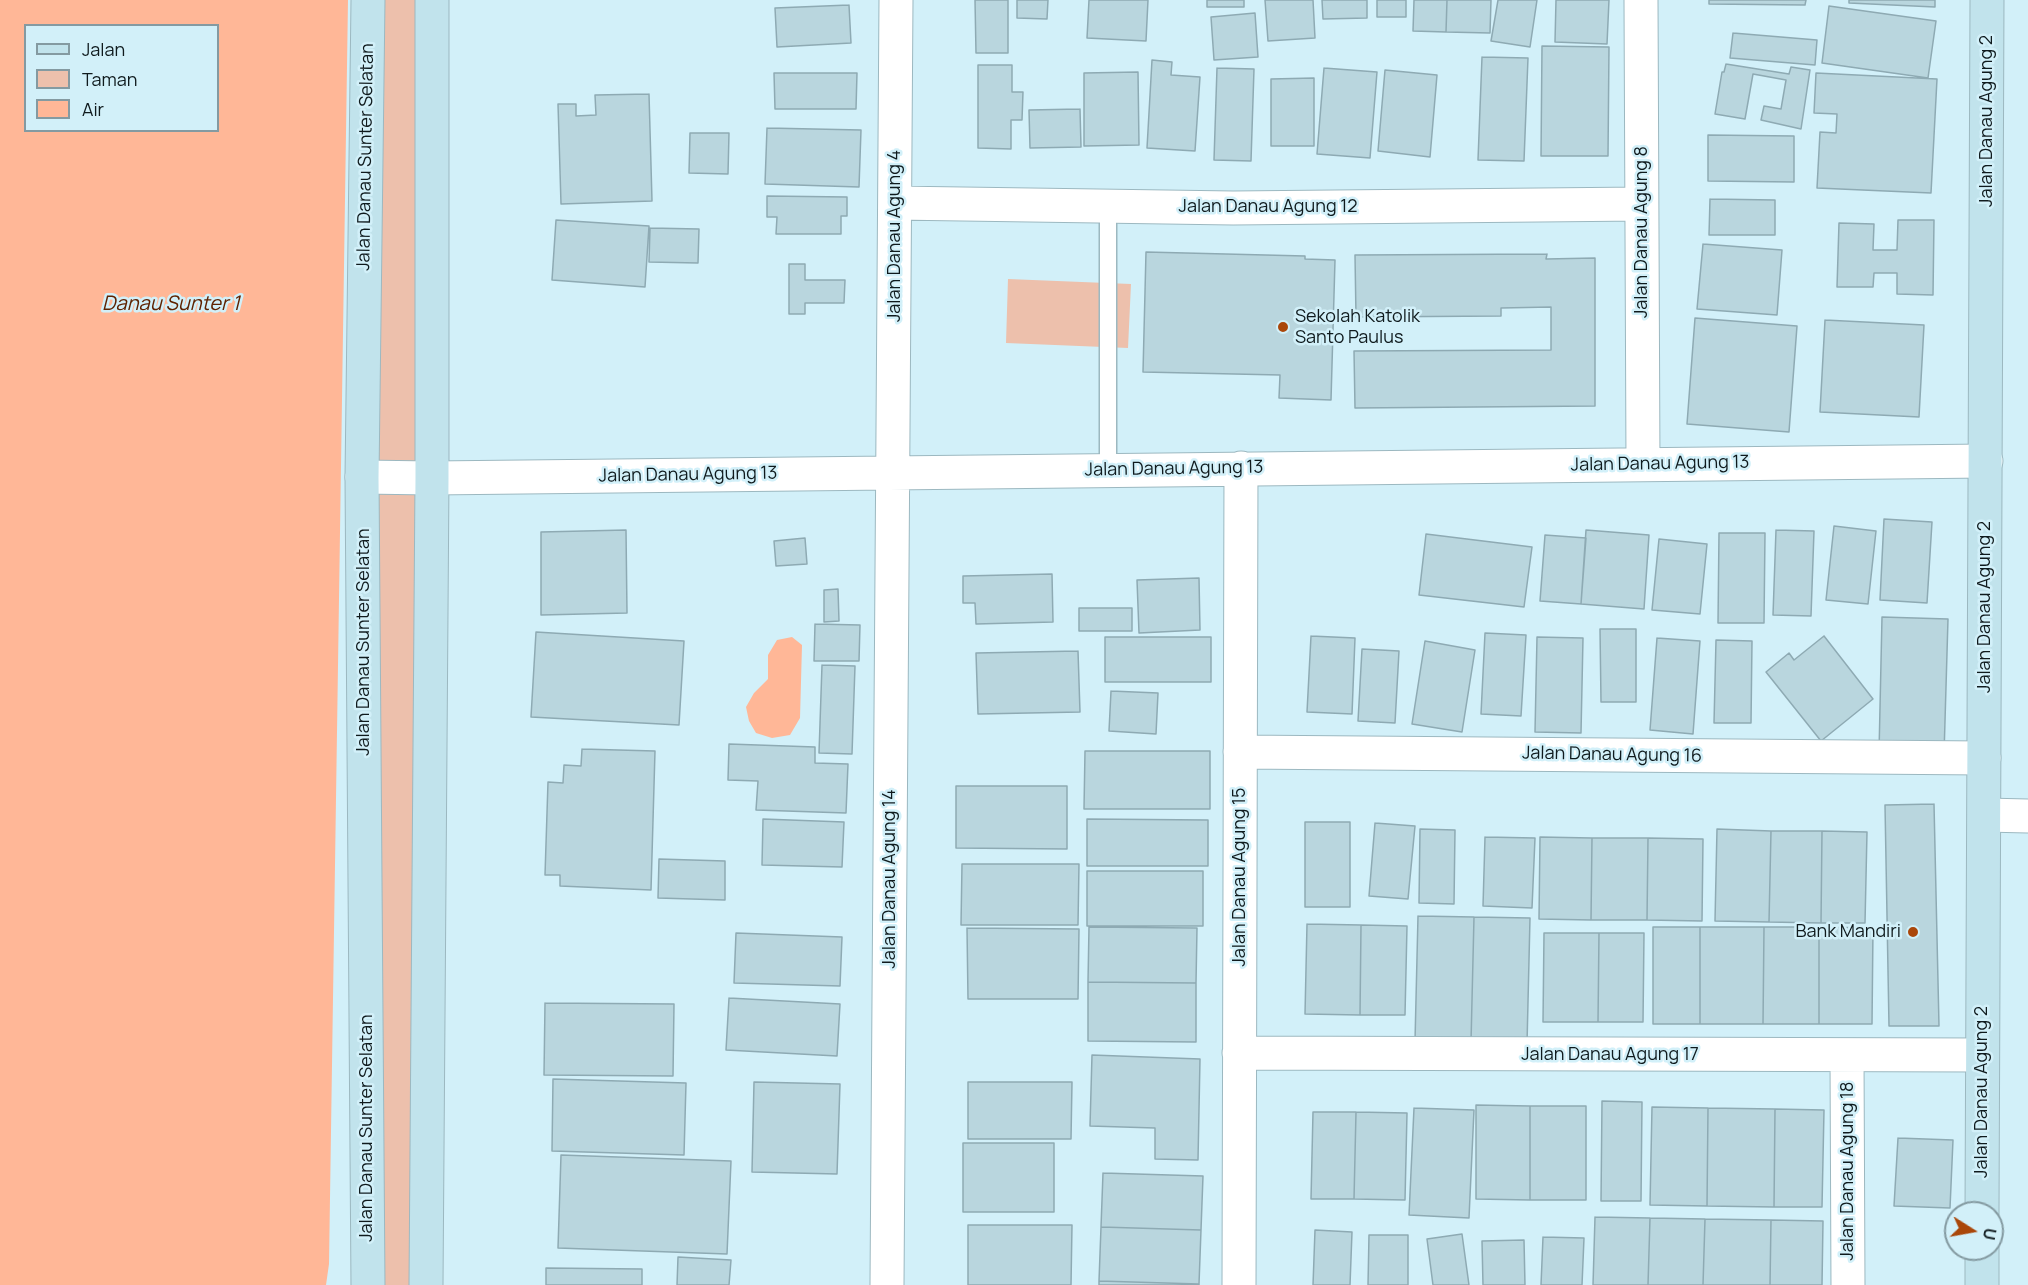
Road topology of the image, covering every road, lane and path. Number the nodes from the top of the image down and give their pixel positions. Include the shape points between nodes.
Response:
1 (368, 0) edge
2 (432, 0) edge
3 (896, 0) edge
4 (1641, 0) edge
5 (1987, 0) edge
6 (895, 203) junction
7 (1641, 204) junction
8 (1108, 206) junction
9 (1986, 461) junction
10 (1643, 464) junction
11 (1241, 468) junction
12 (1108, 470) junction
13 (893, 472) junction
14 (362, 477) junction
15 (432, 478) junction
16 (1240, 752) junction
17 (1984, 758) junction
18 (1985, 815) junction
19 (2028, 816) edge
20 (1239, 1053) junction
21 (1982, 1055) junction
22 (1847, 1056) junction
23 (1982, 1201) edge
24 (1982, 1261) edge
25 (368, 1285) edge
26 (426, 1285) edge
27 (887, 1285) edge
28 (1239, 1285) edge
29 (1848, 1285) edge
30 (1982, 1285) edge

1 - 14 street, Jalan Danau Sunter Selatan
2 - 15 street
3 - 6 street, Jalan Danau Agung 4
4 - 7 street, Jalan Danau Agung 8
5 - 9 street, Jalan Danau Agung 2
6 - 8 street, Jalan Danau Agung 12
6 - 13 street, Jalan Danau Agung 4
7 - 8 street, Jalan Danau Agung 12
7 - 10 street, Jalan Danau Agung 8
8 - 12 lane
9 - 10 street, Jalan Danau Agung 13
9 - 17 street, Jalan Danau Agung 2
10 - 11 street, Jalan Danau Agung 13
11 - 12 street, Jalan Danau Agung 13
11 - 16 street, Jalan Danau Agung 15
12 - 13 street, Jalan Danau Agung 13
13 - 15 street, Jalan Danau Agung 13
13 - 27 street, Jalan Danau Agung 14
14 - 15 street, Jalan Danau Agung 13
14 - 25 street, Jalan Danau Sunter Selatan
15 - 26 street
16 - 17 street, Jalan Danau Agung 16
16 - 20 street, Jalan Danau Agung 15
17 - 18 street, Jalan Danau Agung 2
18 - 19 street
18 - 21 street, Jalan Danau Agung 2
20 - 22 street, Jalan Danau Agung 17
20 - 28 street, Jalan Danau Agung 15
21 - 22 street, Jalan Danau Agung 17
21 - 23 street, Jalan Danau Agung 2
22 - 29 street, Jalan Danau Agung 18
24 - 30 street

